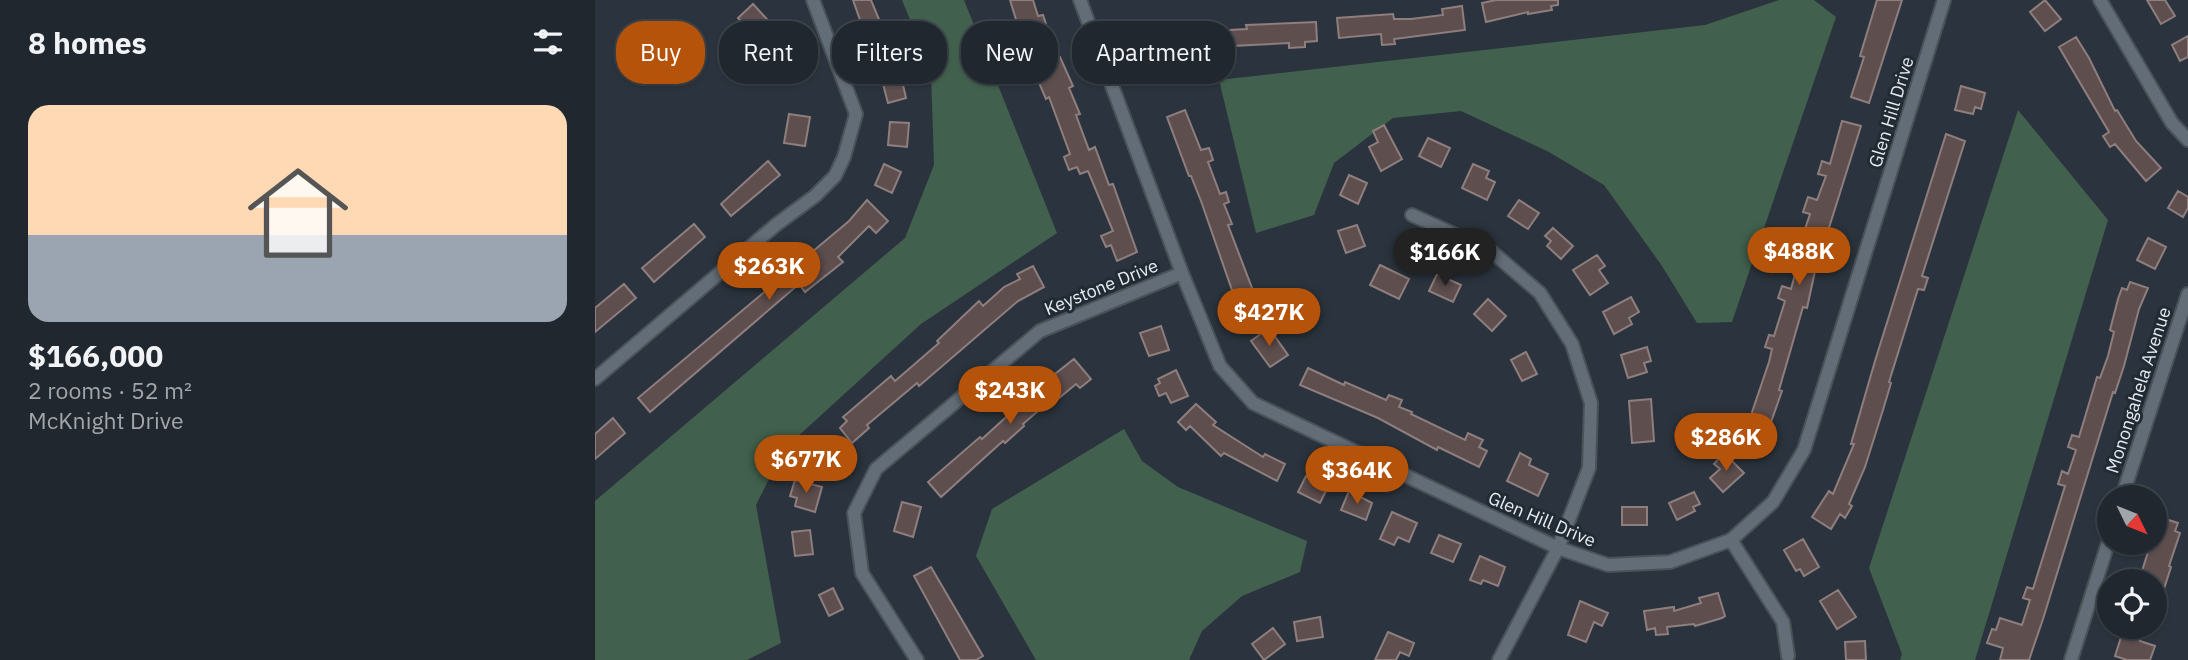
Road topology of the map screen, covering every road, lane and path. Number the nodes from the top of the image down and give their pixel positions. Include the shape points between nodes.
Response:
1 (813, 0) edge
2 (1080, 0) edge
3 (1944, 0) edge
4 (2100, 0) edge
5 (2188, 140) edge
6 (1412, 215) dead end
7 (1182, 274) junction
8 (2188, 294) edge
9 (595, 379) edge
10 (2126, 485) edge
11 (1731, 540) junction
12 (1557, 548) junction
13 (2104, 555) edge
14 (1788, 656) dead end
15 (918, 660) edge
16 (1499, 660) edge
17 (2071, 660) edge

1 - 9 street via 856,114 835,176
2 - 7 street, Glen Hill Drive
3 - 11 street, Glen Hill Drive via 1804,450 1773,502
4 - 5 street via 2172,123
6 - 12 street via 1491,251 1540,293 1572,344 1591,402 1589,468
7 - 12 street, Glen Hill Drive via 1220,366 1253,403
7 - 15 street, Keystone Drive via 1041,331 876,469 854,513 862,573
8 - 10 street, Monongahela Avenue
11 - 12 street, Glen Hill Drive via 1670,562 1608,565
11 - 14 street via 1783,622
12 - 16 street
13 - 17 street

